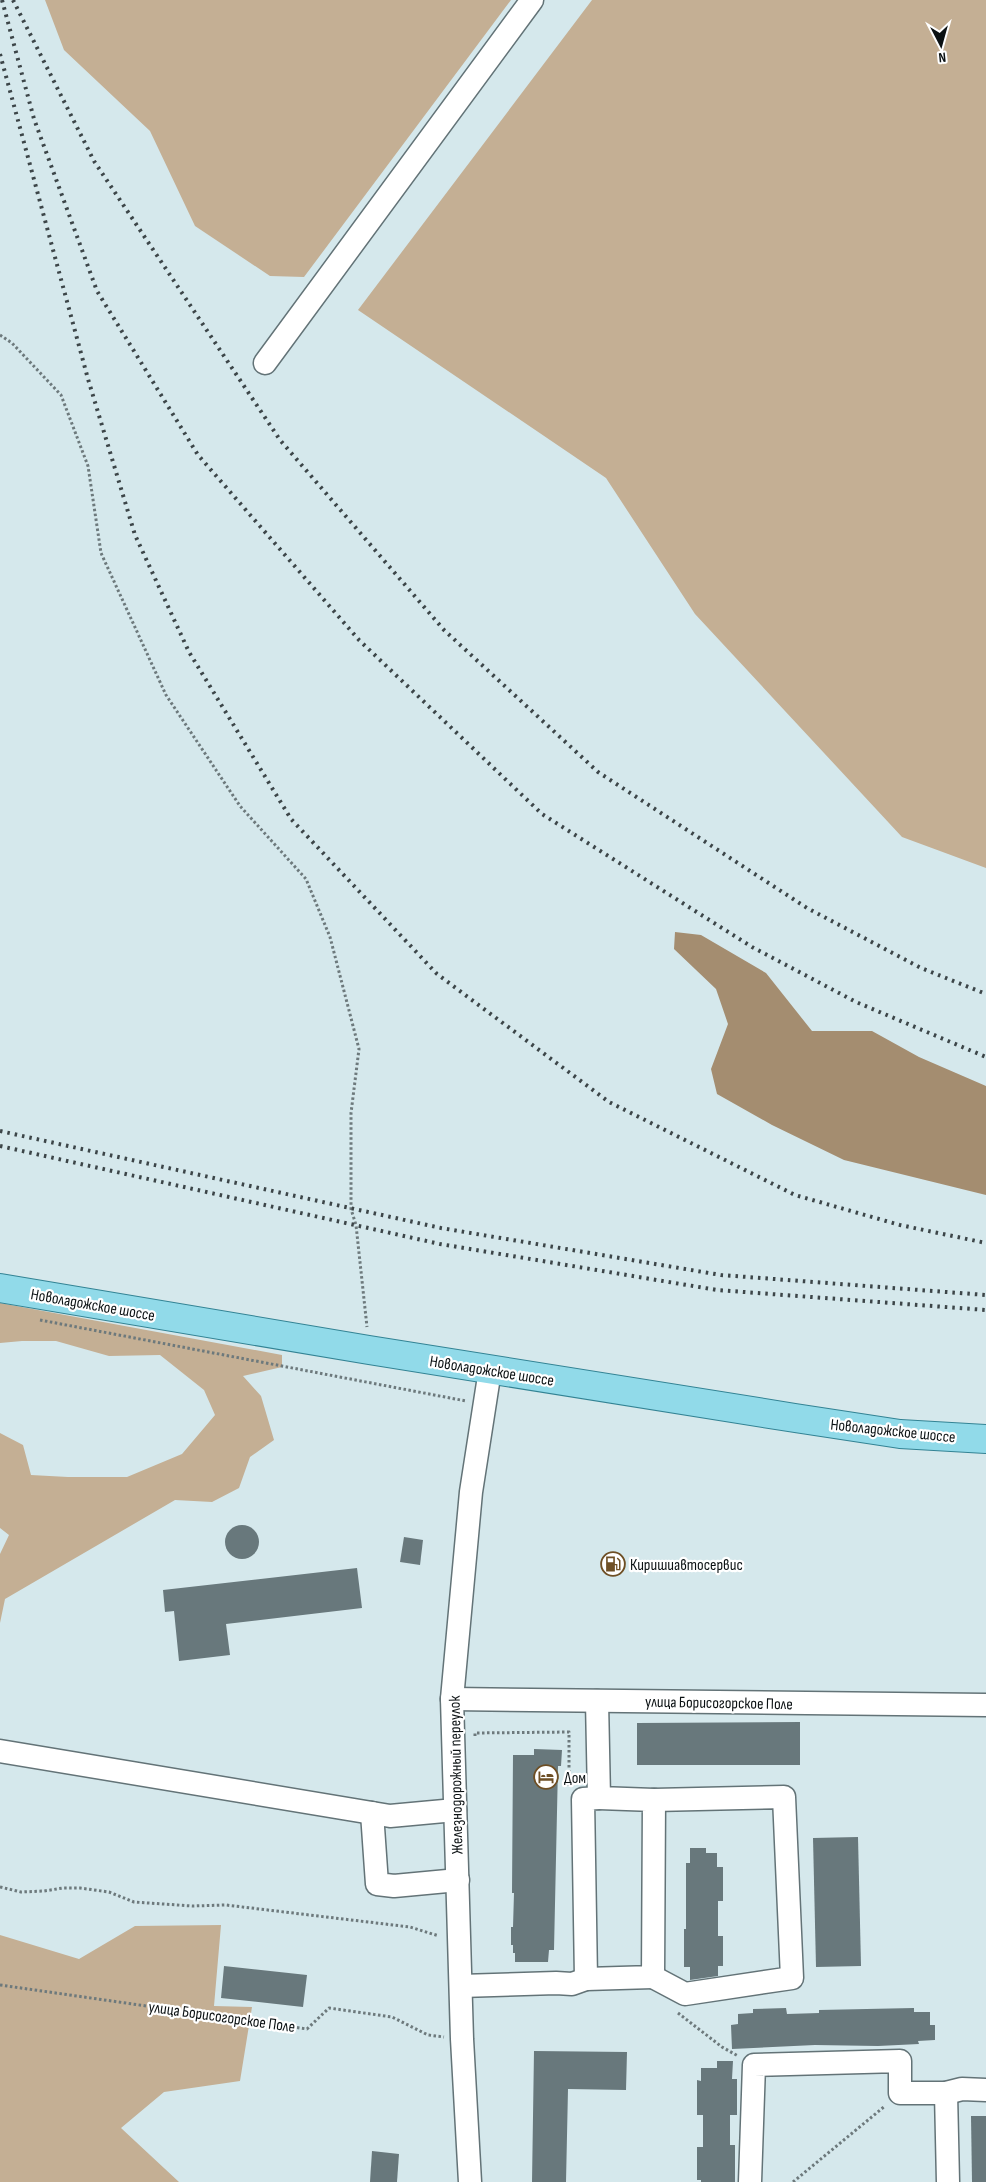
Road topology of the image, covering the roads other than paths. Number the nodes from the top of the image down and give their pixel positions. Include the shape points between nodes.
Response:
1 (532, 0) edge
2 (265, 363) dead end
3 (0, 1288) edge
4 (490, 1370) junction
5 (986, 1439) edge
6 (452, 1699) junction
7 (596, 1701) junction
8 (986, 1705) edge
9 (0, 1751) edge
10 (599, 1798) junction
11 (654, 1800) junction
12 (455, 1810) junction
13 (372, 1813) junction
14 (458, 1880) junction
15 (653, 1977) junction
16 (586, 1979) junction
17 (461, 1986) junction
18 (986, 2090) edge
19 (946, 2093) junction
20 (470, 2182) edge
21 (750, 2182) edge
22 (948, 2182) edge

1 - 2 street
3 - 4 main road, Новоладожское шоссе
4 - 5 main road, Новоладожское шоссе via 900,1434
4 - 6 street, Железнодорожный переулок via 471,1492
6 - 7 street, улица Борисогорское Поле
6 - 12 street, Железнодорожный переулок
7 - 8 street, улица Борисогорское Поле
7 - 10 street
9 - 13 street
10 - 11 street
10 - 16 street via 583,1799
11 - 15 street
11 - 15 street via 784,1797 792,1978 685,1994
12 - 13 street via 390,1816
12 - 14 street, Железнодорожный переулок
13 - 14 street via 377,1884 394,1886
14 - 17 street, Железнодорожный переулок
15 - 16 street
16 - 17 street via 572,1984
17 - 20 street, Железнодорожный переулок
18 - 19 street via 962,2089
19 - 21 street via 900,2092 900,2062 754,2065
19 - 22 street

